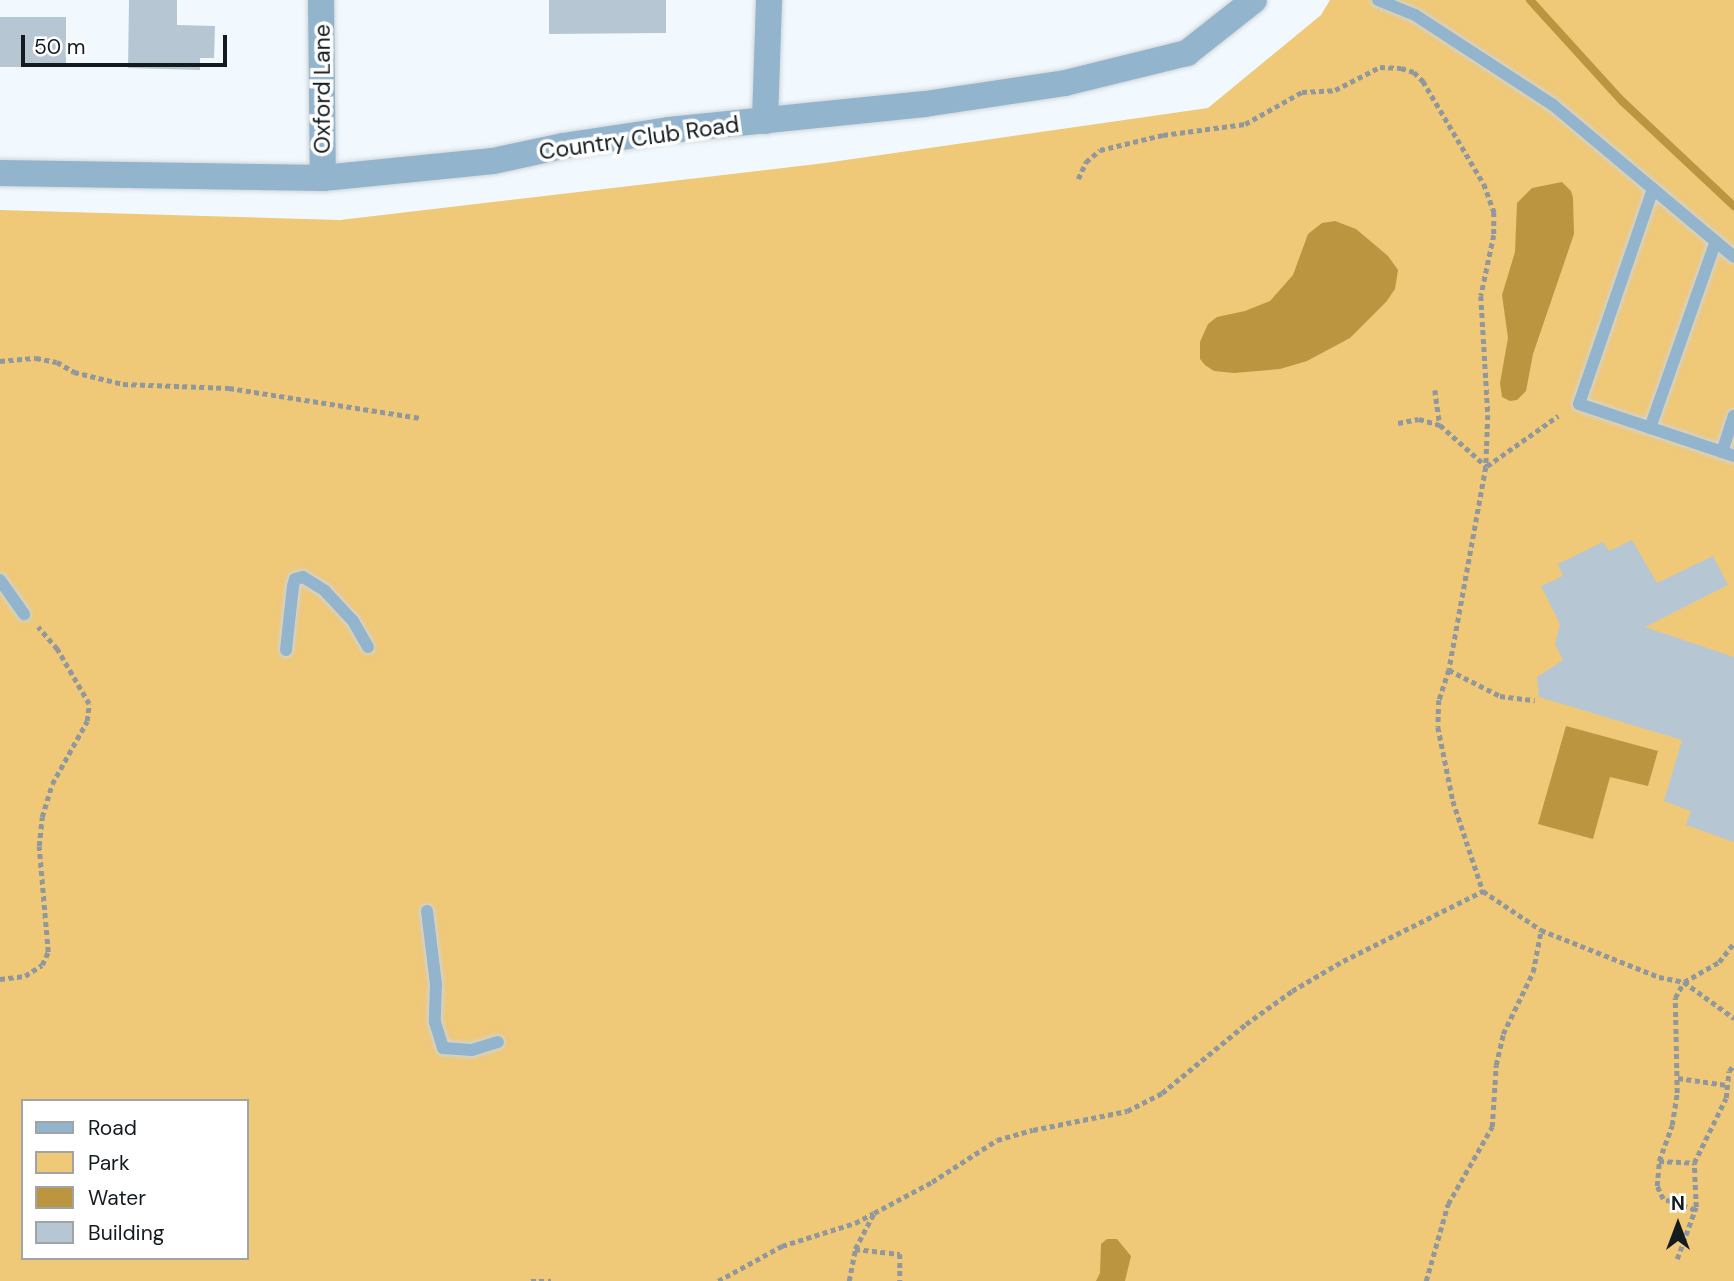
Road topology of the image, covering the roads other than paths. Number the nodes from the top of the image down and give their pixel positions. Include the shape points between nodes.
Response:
1 (321, 0) edge
2 (769, 0) edge
3 (1254, 0) edge
4 (1378, 0) edge
5 (765, 121) junction
6 (0, 173) edge
7 (323, 178) junction
8 (1653, 189) junction
9 (1716, 241) junction
10 (1734, 257) edge
11 (1734, 416) edge
12 (1650, 428) junction
13 (1728, 454) edge
14 (0, 580) edge
15 (24, 614) road end
16 (368, 647) dead end
17 (286, 650) dead end
18 (427, 911) dead end
19 (498, 1041) dead end

1 - 7 street, Oxford Lane
2 - 5 street
3 - 5 street, Country Club Road via 1187,53 1065,83
4 - 8 lane via 1415,15 1553,105
5 - 7 street, Country Club Road via 656,132 493,161
6 - 7 street, Country Club Road
8 - 9 lane
8 - 12 lane via 1579,404
9 - 10 lane
9 - 12 lane
11 - 13 lane
12 - 13 lane
14 - 15 lane
16 - 17 lane via 353,621 325,591 303,577 295,579 293,586
18 - 19 lane via 436,985 435,1022 443,1048 472,1050

